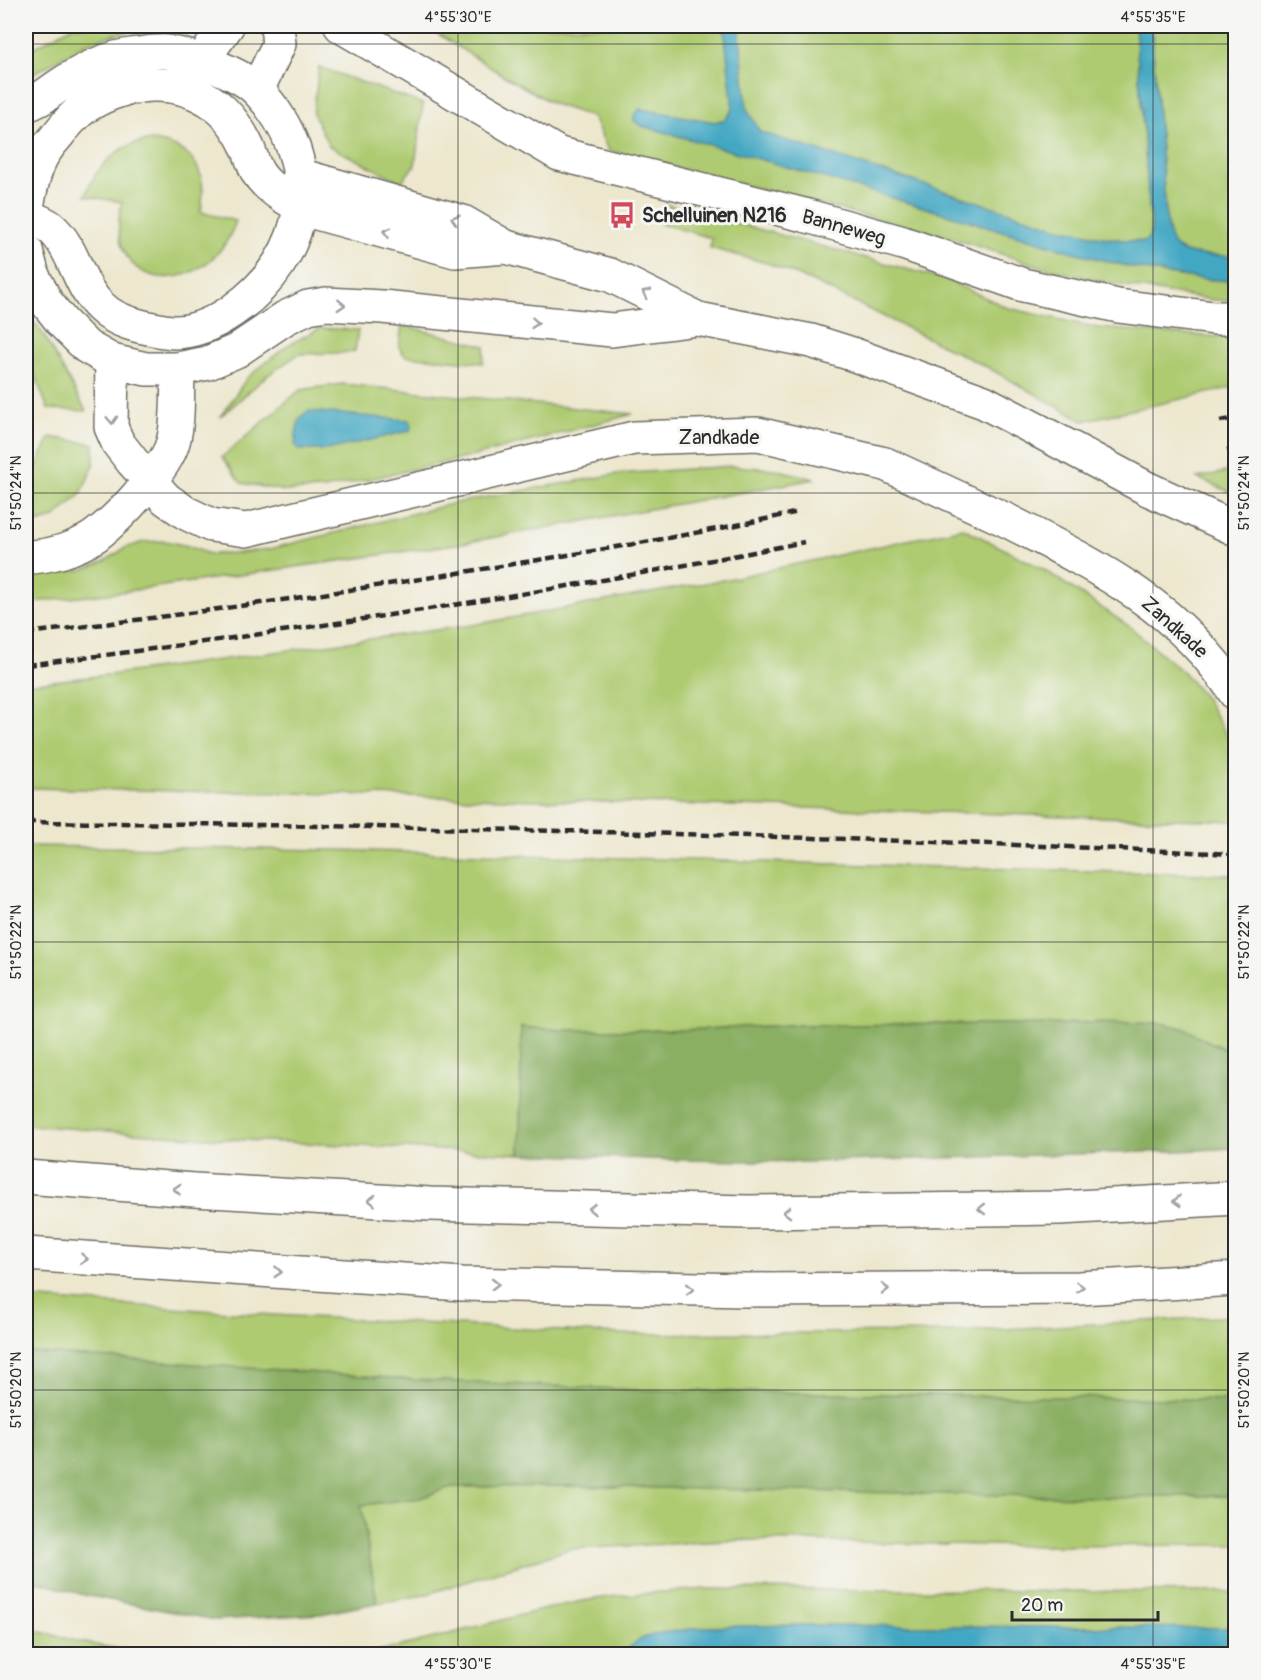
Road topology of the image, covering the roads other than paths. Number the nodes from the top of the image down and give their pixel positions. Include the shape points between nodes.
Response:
1 (227, 26) edge
2 (277, 26) edge
3 (341, 26) edge
4 (202, 60) junction
5 (180, 87) junction
6 (257, 90) junction
7 (32, 103) edge
8 (37, 146) edge
9 (300, 190) junction
10 (26, 214) edge
11 (26, 250) edge
12 (1236, 318) edge
13 (698, 319) junction
14 (184, 331) junction
15 (112, 361) junction
16 (178, 369) junction
17 (151, 482) junction
18 (1236, 530) edge
19 (26, 557) edge
20 (1236, 694) edge
21 (26, 1177) edge
22 (1236, 1198) edge
23 (26, 1254) edge
24 (1236, 1278) edge

1 - 4 main road
2 - 6 main road via 279,44
3 - 12 main road, Banneweg via 559,154 804,215 903,243 1023,285 1118,306
4 - 5 main road
4 - 6 main road
4 - 7 main road via 165,52 127,55 91,66
5 - 8 main road via 141,86 111,94 86,106
5 - 9 main road via 217,106 236,125 257,172 270,188
6 - 9 main road via 279,120 293,149
8 - 10 main road via 38,163
13 -> 9 main road via 610,275 506,247 464,222
9 - 14 main road via 296,228 270,277 249,299 222,318
10 - 14 main road via 60,237 86,289 101,308 142,327
11 - 15 main road via 33,276 47,303 87,347
16 -> 13 main road via 208,363 236,351 285,318 326,304 612,330
13 - 18 main road, bridge via 811,341 984,402 1148,489
14 - 16 main road
15 - 16 main road via 146,369
15 -> 17 main road, Zandkade via 111,427 118,443
16 - 17 main road via 173,443
17 - 19 main road via 94,537 64,550
17 - 20 main road, Zandkade, bridge via 186,513 211,525 246,530 634,438 758,434 885,464 1073,554 1140,594 1189,635
22 -> 21 main road via 1060,1208 747,1212 442,1204
23 -> 24 main road via 462,1284 722,1290 1079,1288

